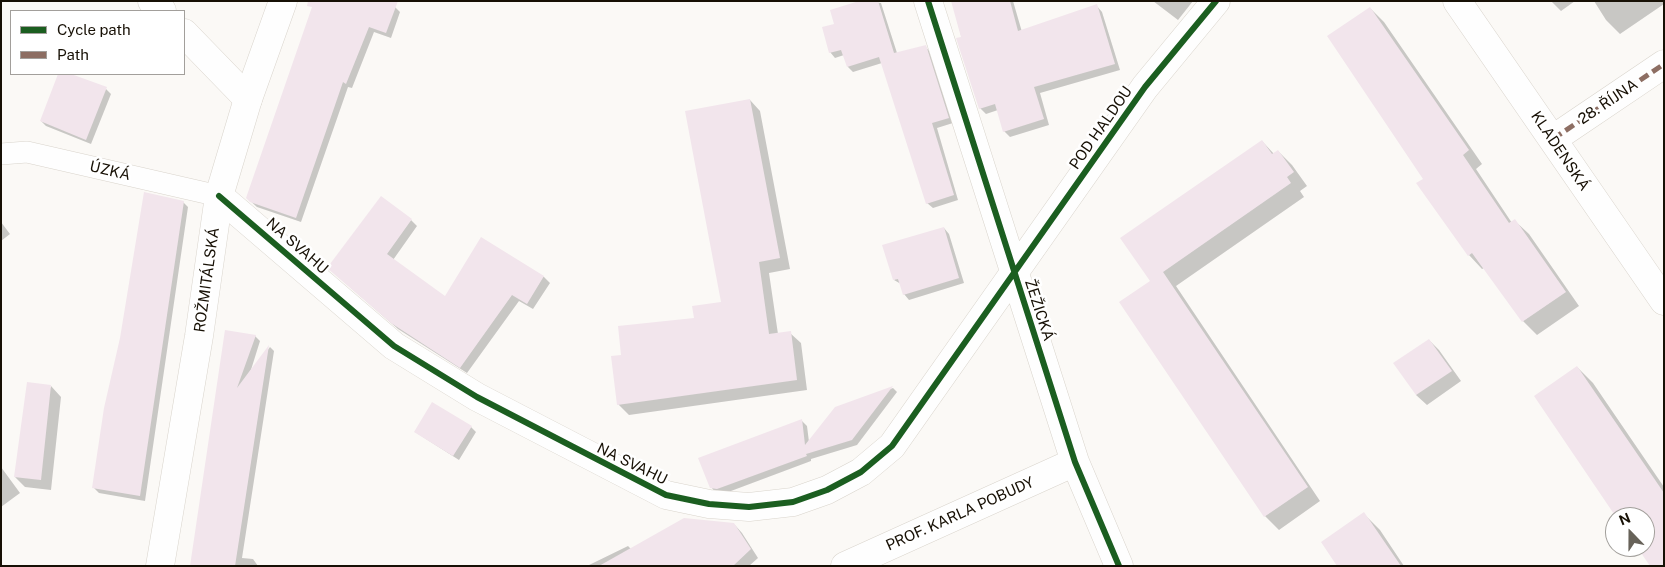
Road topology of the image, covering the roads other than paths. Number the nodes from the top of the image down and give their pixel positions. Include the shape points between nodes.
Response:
1 (152, 1) edge
2 (283, 1) edge
3 (928, 1) edge
4 (1216, 1) edge
5 (1457, 1) edge
6 (161, 10) edge
7 (185, 34) edge
8 (1664, 64) edge
9 (248, 99) junction
10 (1553, 139) junction
11 (1, 154) edge
12 (219, 196) junction
13 (1014, 275) junction
14 (1664, 301) edge
15 (1075, 462) junction
16 (160, 566) edge
17 (845, 566) edge
18 (1119, 566) edge

1 - 6 street
2 - 9 street, ROŽMITÁLSKÁ
3 - 13 street, ŽEŽICKÁ
4 - 13 street, POD HALDOU via 1145,87
5 - 10 street, KLADENSKÁ
7 - 9 street
8 - 10 street, 28. ŘÍJNA
9 - 12 street, ROŽMITÁLSKÁ
10 - 14 street, KLADENSKÁ
11 - 12 lane, ÚZKÁ via 27,152
12 - 13 street, NA SVAHU via 394,346 477,397 624,475 666,495 708,504 749,507 792,502 827,490 861,472 892,446
12 - 16 street, ROŽMITÁLSKÁ
13 - 15 street, ŽEŽICKÁ
15 - 17 street, PROF. KARLA POBUDY
15 - 18 street, ŽEŽICKÁ

